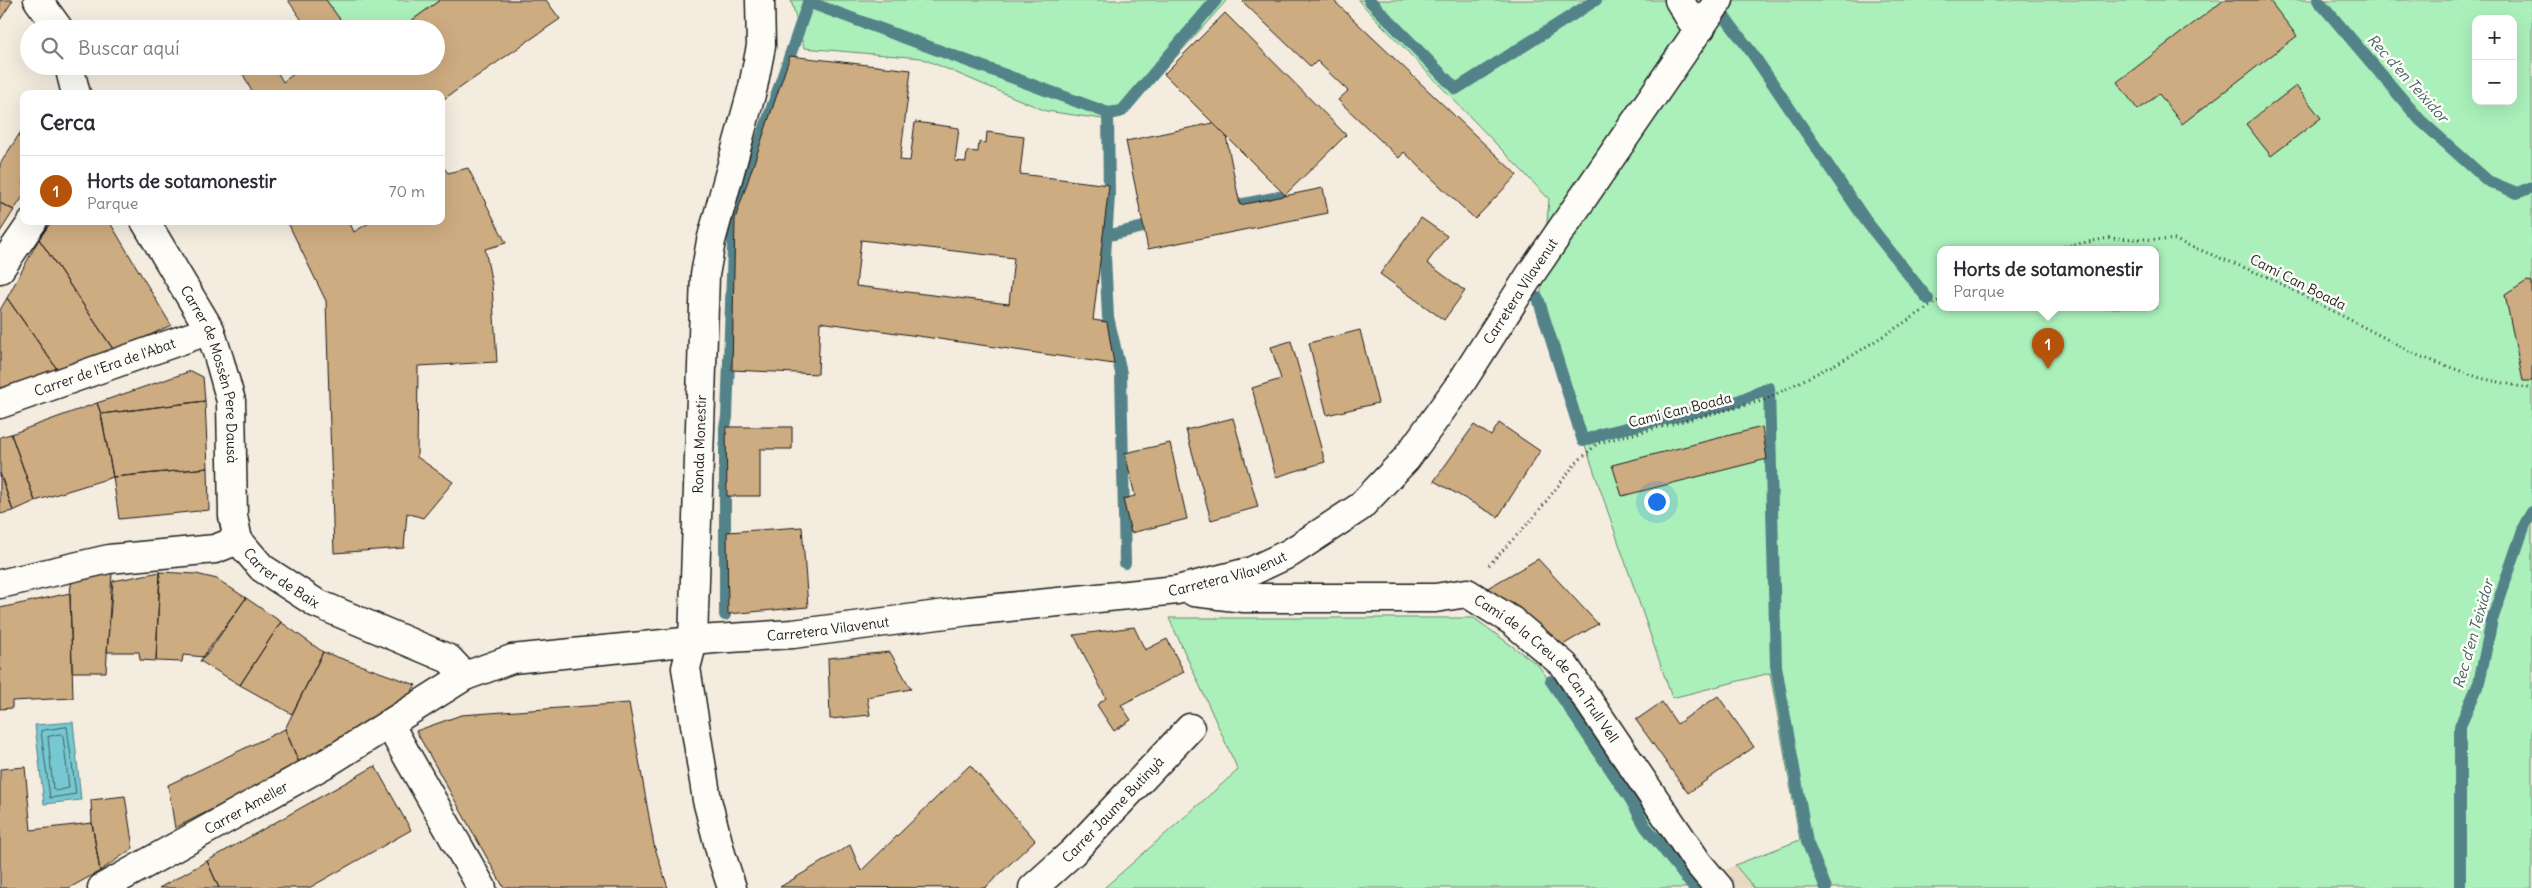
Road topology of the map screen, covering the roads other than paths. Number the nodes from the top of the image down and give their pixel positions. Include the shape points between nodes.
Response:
1 (38, 0) edge
2 (63, 0) edge
3 (760, 0) edge
4 (1679, 0) edge
5 (1719, 0) edge
6 (53, 20) edge
7 (61, 20) edge
8 (1701, 28) junction
9 (71, 75) edge
10 (75, 90) edge
11 (30, 225) edge
12 (147, 225) edge
13 (0, 268) edge
14 (210, 330) junction
15 (0, 404) edge
16 (238, 540) junction
17 (0, 584) edge
18 (1177, 590) junction
19 (693, 641) junction
20 (466, 676) junction
21 (389, 724) junction
22 (1190, 728) dead end
23 (102, 888) edge
24 (482, 888) edge
25 (732, 888) edge
26 (1034, 888) edge
27 (1719, 888) edge

1 - 6 street
2 - 7 street
3 - 19 street, Ronda Monestir via 761,46 753,87 711,241 705,276
4 - 8 street via 1691,20
5 - 8 street, Carretera Vilavenut
8 - 18 street, Carretera Vilavenut via 1530,275 1461,383 1384,485 1360,507 1290,553 1252,571
9 - 10 street
11 - 13 street
12 - 14 street, Carrer de Mossèn Pere Dausà
14 - 15 street, Carrer de l'Era de l'Abat
14 - 16 street, Carrer de Mossèn Pere Dausà via 231,401 233,516
16 - 17 street, Carrer de Baix via 215,549 109,559
16 - 20 street, Carrer de Baix via 262,568 316,603 449,659
18 - 19 street, Carretera Vilavenut via 792,634
18 - 27 street, Camí de la Creu de Can Trull Vell via 1244,598 1435,598 1467,593 1512,621 1564,665 1698,863
19 - 20 street, Carretera Vilavenut via 512,659
19 - 25 street, Ronda Monestir via 686,668 707,800
20 - 21 street, Carrer Ameller
21 - 23 street, Carrer Ameller via 330,761
21 - 24 street
22 - 26 street, Carrer Jaume Butinyà via 1073,852

